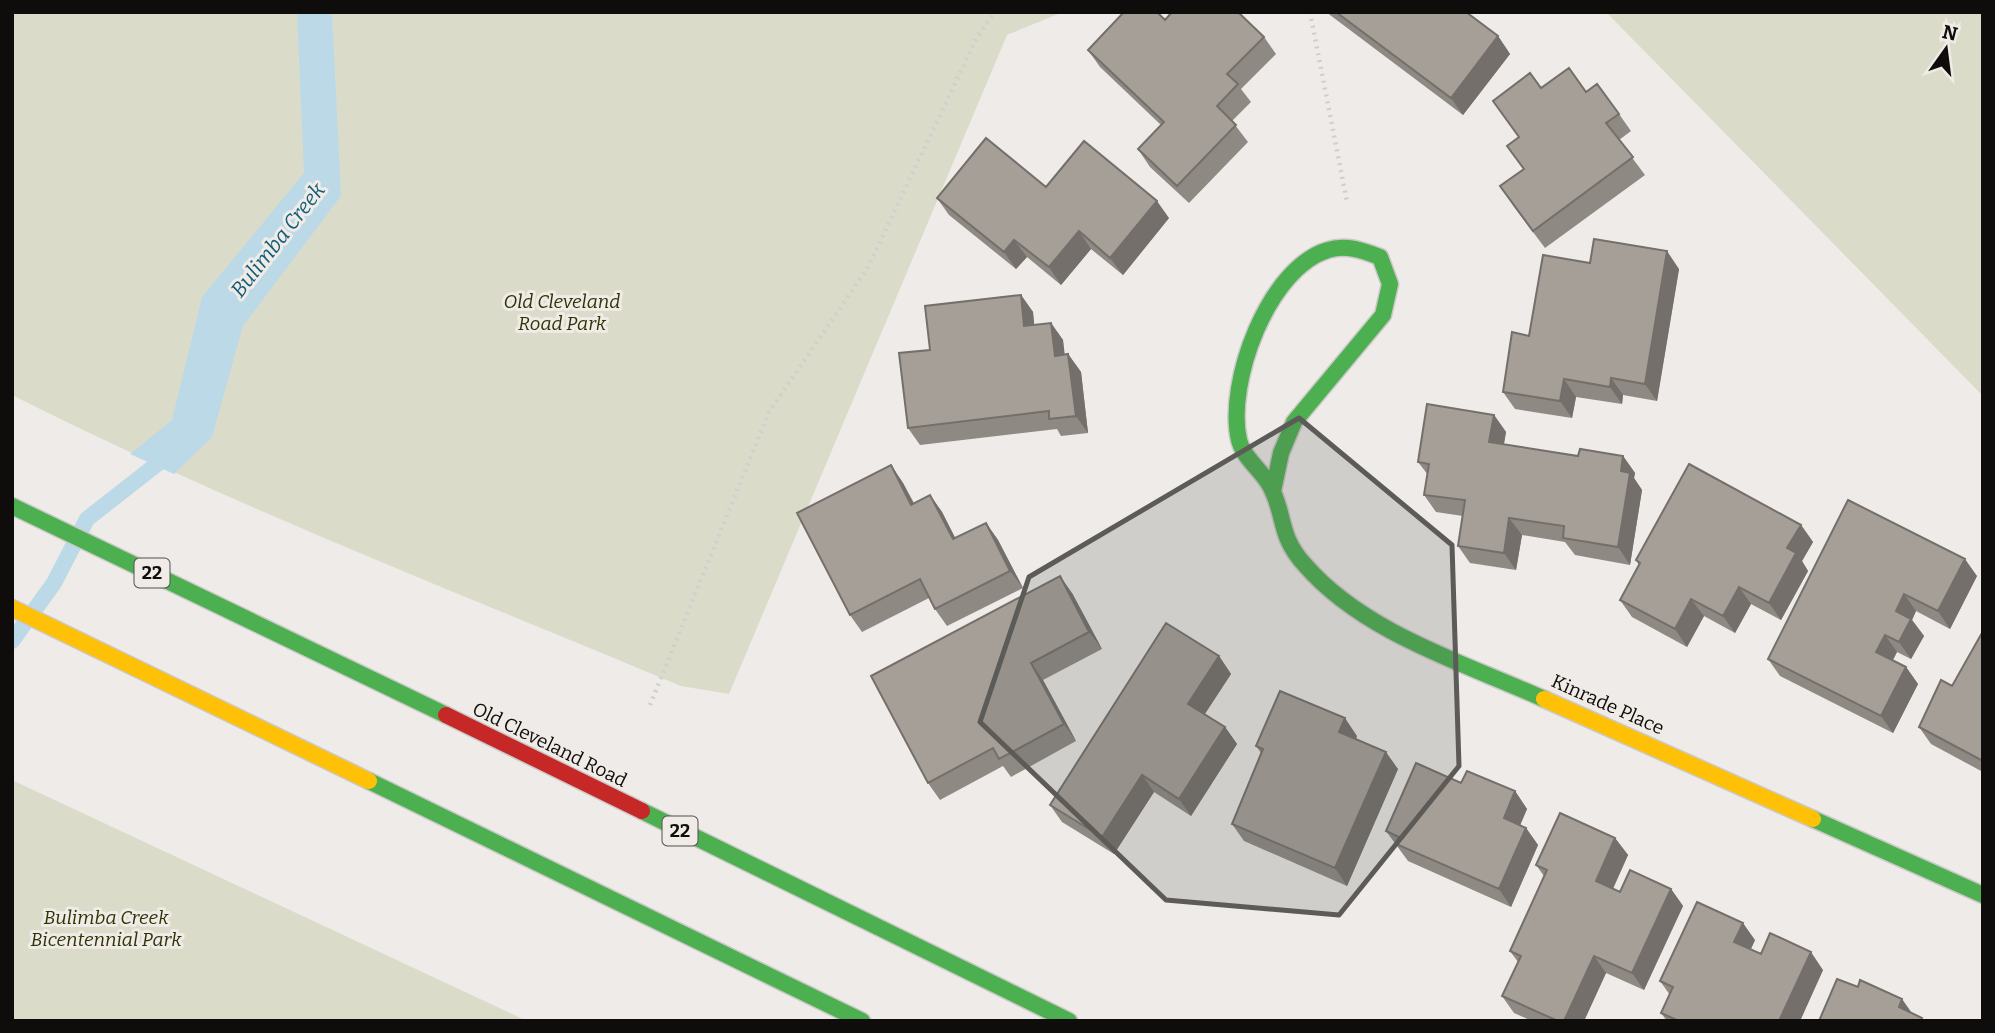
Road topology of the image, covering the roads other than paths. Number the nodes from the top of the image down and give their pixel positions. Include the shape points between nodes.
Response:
1 (1273, 491) junction
2 (12, 506) edge
3 (12, 608) edge
4 (1983, 895) edge
5 (862, 1021) edge
6 (1069, 1021) edge

1 - 1 main road, Kinrade Place via 1294,422 1382,315 1390,284 1380,257 1356,247 1324,251 1299,268 1273,298 1249,346 1237,390 1239,441
1 - 4 main road, Kinrade Place via 1286,542 1318,580 1368,620
2 - 6 main road, Old Cleveland Road / 22
3 - 5 main road

